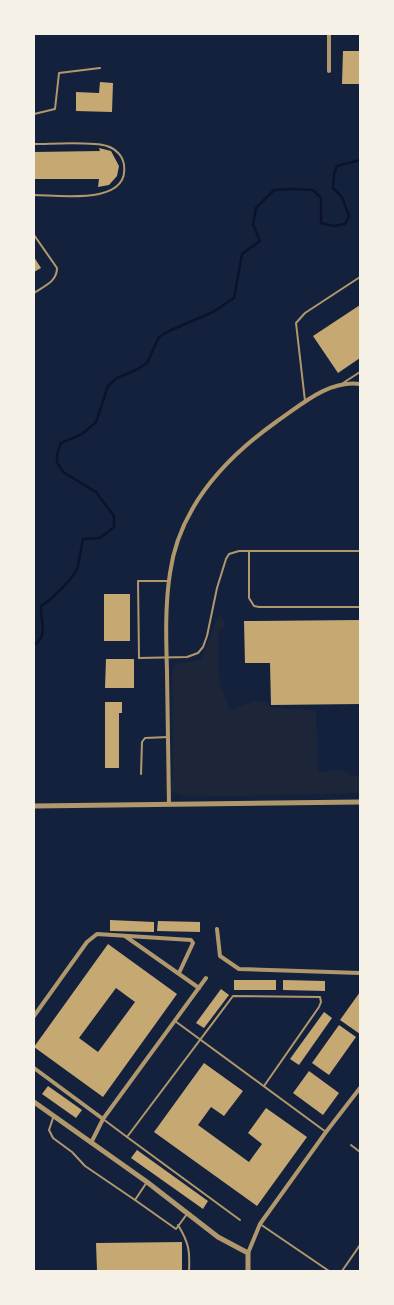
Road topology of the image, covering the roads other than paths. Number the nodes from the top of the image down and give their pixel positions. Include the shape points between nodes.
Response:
1 (329, 34) edge
2 (100, 68) dead end
3 (329, 71) dead end
4 (34, 114) edge
5 (34, 144) edge
6 (34, 195) edge
7 (34, 236) edge
8 (360, 276) edge
9 (34, 293) edge
10 (360, 372) edge
11 (360, 384) edge
12 (339, 386) junction
13 (306, 401) junction
14 (249, 551) junction
15 (360, 551) edge
16 (169, 581) junction
17 (360, 607) edge
18 (167, 657) junction
19 (168, 737) junction
20 (141, 774) dead end
21 (360, 802) edge
22 (169, 804) junction
23 (34, 806) edge
24 (217, 929) dead end
25 (125, 936) junction
26 (360, 972) edge
27 (179, 973) junction
28 (206, 978) dead end
29 (199, 988) junction
30 (34, 1016) edge
31 (175, 1020) junction
32 (201, 1040) junction
33 (34, 1068) edge
34 (264, 1086) junction
35 (360, 1088) edge
36 (34, 1102) edge
37 (54, 1117) junction
38 (103, 1119) junction
39 (326, 1132) junction
40 (127, 1137) junction
41 (90, 1143) junction
42 (350, 1145) dead end
43 (360, 1152) edge
44 (147, 1182) junction
45 (135, 1200) junction
46 (188, 1213) junction
47 (240, 1220) dead end
48 (260, 1224) junction
49 (178, 1226) junction
50 (360, 1245) edge
51 (248, 1253) junction
52 (190, 1271) edge
53 (248, 1271) edge
54 (329, 1271) edge
55 (342, 1271) edge

1 - 3 street
2 - 4 lane via 59,73 55,109
5 - 6 lane via 102,145 116,150 125,168 121,182 108,192 97,195
7 - 9 lane via 57,268 57,273 53,281
8 - 13 lane via 305,313 296,323
10 - 12 lane
11 - 12 street
12 - 13 street via 324,390
13 - 16 street via 236,453 207,486 186,519 174,552
14 - 15 lane
14 - 17 lane via 249,598 254,606
14 - 18 lane via 233,552 226,559 202,647 193,656
16 - 18 street
16 - 18 lane via 138,581 139,658
18 - 19 street
19 - 20 lane via 145,738 142,742
19 - 22 street
21 - 22 street
22 - 23 street
24 - 26 street via 220,956 239,969
25 - 27 street
25 - 27 street via 191,940 194,943
25 - 30 street via 97,934 90,938
27 - 29 street
28 - 29 street
29 - 31 street
31 - 32 lane
31 - 38 street
32 - 34 lane
32 - 34 lane via 233,996 320,997 319,1007
32 - 40 lane
33 - 38 street
34 - 39 lane
35 - 39 street
36 - 37 street
37 - 41 street
37 - 45 lane via 48,1130 53,1138 85,1166
38 - 40 lane
38 - 41 street
39 - 48 street
40 - 47 lane
41 - 44 street
42 - 43 lane
44 - 45 lane
44 - 46 street
45 - 49 lane via 176,1229
46 - 49 lane
46 - 51 street via 218,1237
48 - 51 street
48 - 54 lane
49 - 52 lane via 190,1249
50 - 55 lane
51 - 53 street

